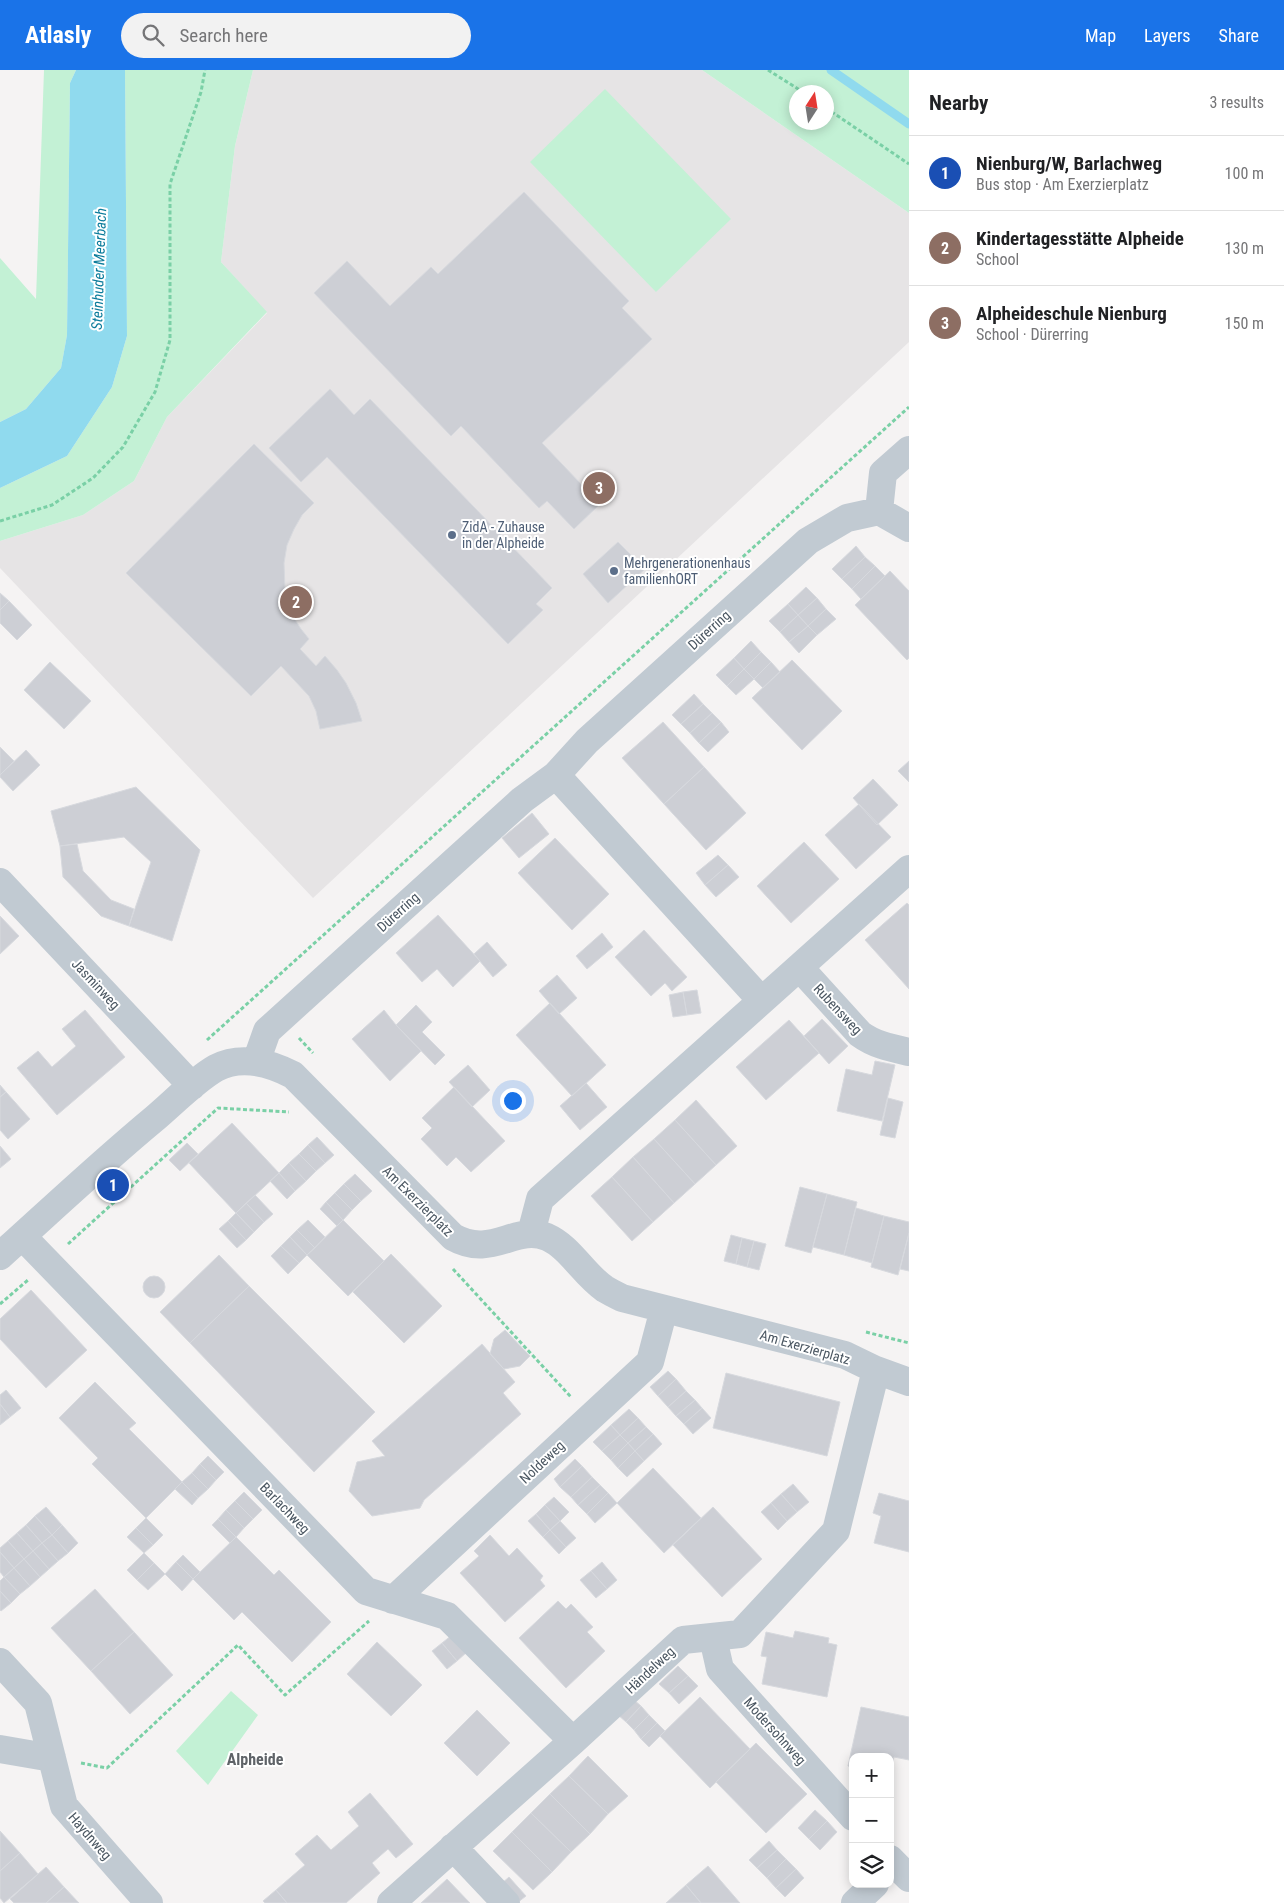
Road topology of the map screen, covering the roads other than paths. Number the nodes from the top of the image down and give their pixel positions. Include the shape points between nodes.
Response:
1 (909, 450) edge
2 (879, 511) junction
3 (909, 528) edge
4 (556, 775) junction
5 (909, 869) edge
6 (0, 882) edge
7 (800, 968) junction
8 (761, 1000) junction
9 (909, 1052) edge
10 (256, 1062) junction
11 (192, 1086) junction
12 (531, 1233) junction
13 (22, 1236) junction
14 (0, 1256) edge
15 (664, 1309) junction
16 (876, 1370) junction
17 (909, 1382) edge
18 (394, 1600) junction
19 (713, 1638) junction
20 (0, 1662) edge
21 (573, 1741) junction
22 (0, 1749) edge
23 (52, 1758) junction
24 (849, 1813) edge
25 (454, 1848) junction
26 (871, 1888) edge
27 (149, 1903) edge
28 (391, 1903) edge
29 (506, 1903) edge
30 (855, 1903) edge

1 - 2 street via 883,473
2 - 3 street
2 - 4 street, Dürerring via 846,518 808,541 594,734
4 - 8 street
4 - 10 street, Dürerring via 522,800 267,1031
5 - 7 street
6 - 11 street, Jasminweg
7 - 8 street
7 - 9 street, Rubensweg via 860,1034 881,1045
8 - 12 street via 540,1200
10 - 11 street, Am Exerzierplatz via 217,1068
10 - 12 street, Am Exerzierplatz via 275,1066 293,1075 453,1238 484,1246
11 - 13 street, Am Exerzierplatz via 94,1169
12 - 15 street, Am Exerzierplatz via 548,1238 563,1248 604,1289 622,1298
13 - 14 street, Am Exerzierplatz
13 - 18 street, Barlachweg via 366,1592
15 - 16 street, Am Exerzierplatz via 844,1355
15 - 18 street, Noldeweg via 650,1362
16 - 17 street, Am Exerzierplatz
16 - 19 street, Händelweg via 836,1531 740,1634
18 - 21 street, Barlachweg via 447,1616
19 - 21 street, Händelweg via 683,1640
19 - 24 street, Modersohnweg via 720,1670
20 - 23 street, Haydnweg via 38,1703
21 - 25 street, Händelweg
22 - 23 street
23 - 27 street, Haydnweg via 64,1806
25 - 28 street, Händelweg
25 - 29 street
26 - 30 street

